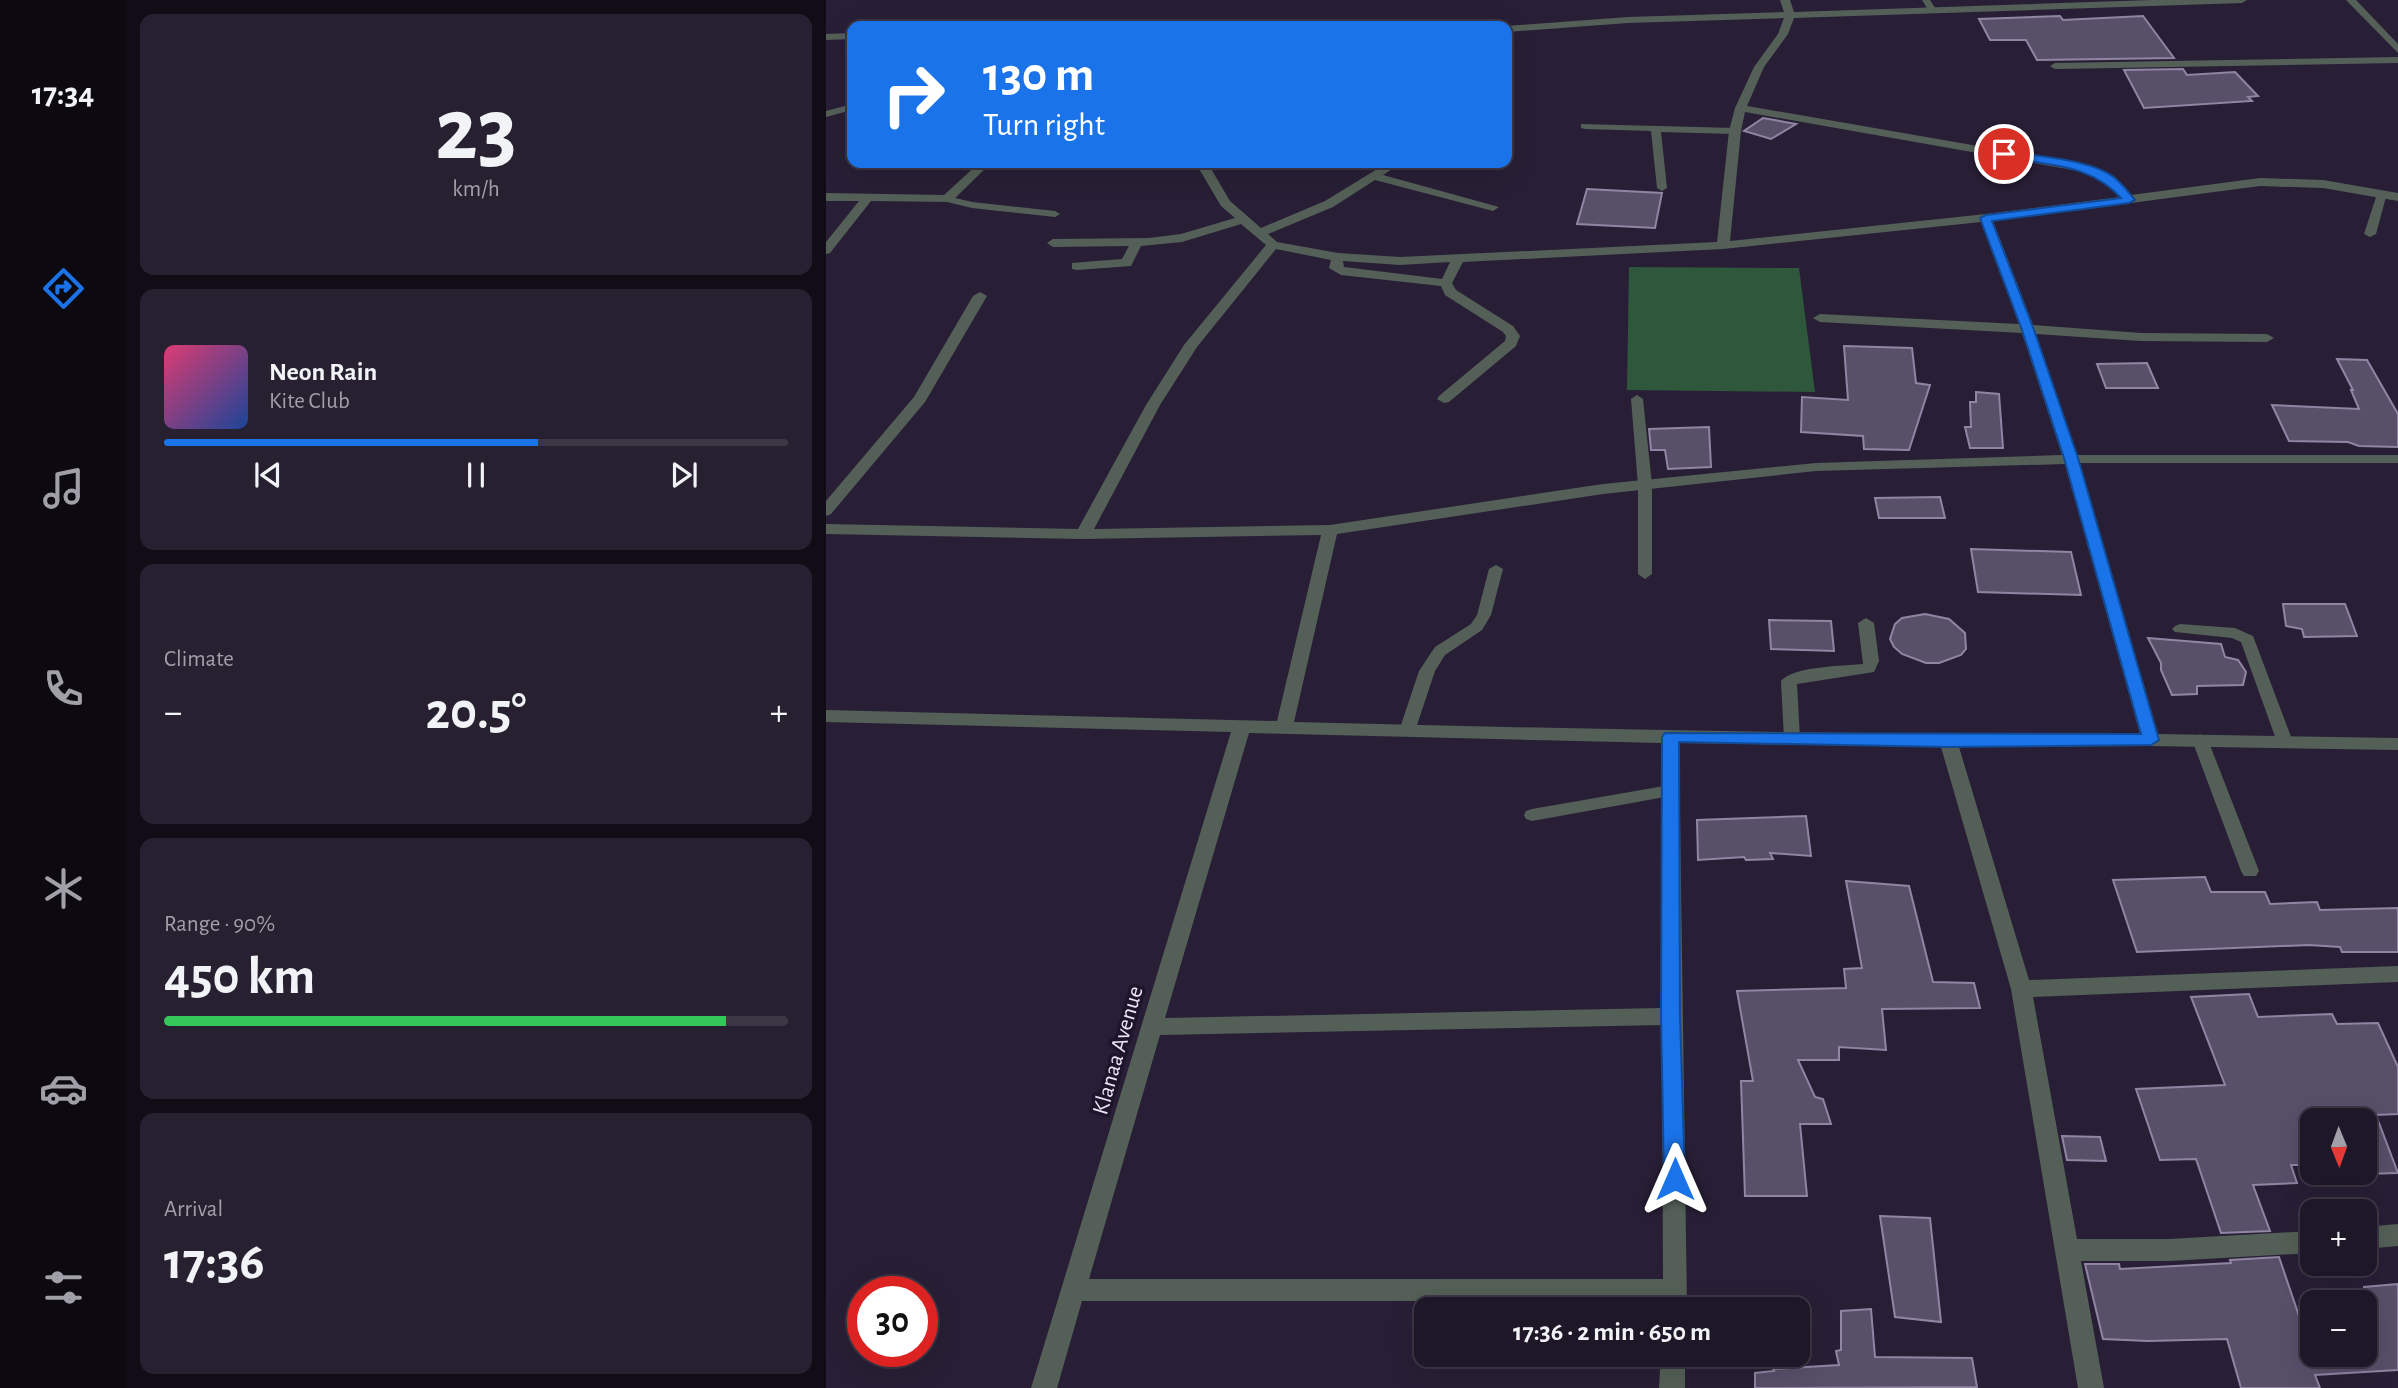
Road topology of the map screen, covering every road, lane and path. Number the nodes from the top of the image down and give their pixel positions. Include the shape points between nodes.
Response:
1 (1784, 0) edge
2 (1926, 0) edge
3 (2242, 0) edge
4 (2351, 0) edge
5 (1933, 11) junction
6 (1790, 16) junction
7 (1512, 29) edge
8 (847, 36) edge
9 (826, 37) edge
10 (2398, 50) edge
11 (2398, 60) edge
12 (2055, 66) dead end
13 (847, 108) edge
14 (1741, 108) junction
15 (826, 114) edge
16 (1585, 126) dead end
17 (1656, 128) junction
18 (1735, 131) junction
19 (980, 168) edge
20 (1205, 168) edge
21 (1388, 168) edge
22 (1376, 177) junction
23 (1662, 188) dead end
24 (2378, 192) junction
25 (826, 197) edge
26 (2398, 197) edge
27 (867, 198) junction
28 (947, 199) junction
29 (2129, 200) junction
30 (1493, 207) dead end
31 (1055, 214) dead end
32 (1986, 218) junction
33 (1243, 219) junction
34 (1259, 234) junction
35 (2370, 234) dead end
36 (1053, 243) dead end
37 (1136, 243) junction
38 (1273, 245) junction
39 (1723, 245) junction
40 (826, 250) edge
41 (1338, 257) junction
42 (1459, 258) junction
43 (1077, 266) dead end
44 (1446, 284) junction
45 (980, 296) dead end
46 (1820, 318) dead end
47 (2028, 330) junction
48 (2267, 338) dead end
49 (1444, 399) dead end
50 (1637, 399) dead end
51 (2071, 458) junction
52 (2398, 459) edge
53 (1646, 485) junction
54 (826, 511) edge
55 (826, 530) edge
56 (1329, 530) junction
57 (1083, 534) junction
58 (1496, 569) dead end
59 (1645, 574) dead end
60 (1866, 623) dead end
61 (2180, 629) dead end
62 (826, 716) edge
63 (1242, 727) junction
64 (1284, 728) junction
65 (1407, 731) junction
66 (1670, 737) junction
67 (1791, 739) junction
68 (2151, 740) junction
69 (2200, 740) junction
70 (1948, 741) junction
71 (2285, 742) junction
72 (2398, 744) edge
73 (1670, 791) junction
74 (1531, 816) dead end
75 (2250, 871) dead end
76 (2398, 974) edge
77 (2021, 989) junction
78 (1671, 1016) junction
79 (1150, 1027) junction
80 (2398, 1235) edge
81 (2377, 1237) edge
82 (2300, 1243) edge
83 (2066, 1250) junction
84 (1075, 1290) junction
85 (1542, 1297) edge
86 (1675, 1297) edge
87 (1673, 1367) edge
88 (1044, 1388) edge
89 (1672, 1388) edge
90 (2091, 1388) edge

1 - 6 street
2 - 5 lane
3 - 5 street
4 - 10 street
5 - 6 street
6 - 7 street
6 - 14 street via 1783,34 1759,66
8 - 9 street
11 - 12 street
13 - 15 street
14 - 18 street
14 - 29 street via 2082,168 2111,180
16 - 17 lane
17 - 18 lane
17 - 23 lane
18 - 39 street
19 - 28 street
20 - 33 street via 1217,192
21 - 22 street
22 - 30 street
22 - 34 street via 1321,208
24 - 26 street
24 - 29 street via 2260,182
24 - 35 lane
25 - 27 street
27 - 28 street
27 - 40 street
28 - 31 lane
29 - 32 street
32 - 39 street
32 - 47 street
33 - 34 street
33 - 37 street via 1182,238
34 - 38 street
36 - 37 street
37 - 43 street via 1126,263
38 - 41 street
38 - 57 street via 1191,345
39 - 42 street
41 - 42 street
41 - 44 street via 1335,268 1341,271
42 - 44 street
44 - 49 street via 1450,292 1513,336 1511,343
45 - 54 street via 920,399
46 - 47 street
47 - 48 street
47 - 51 street
50 - 53 lane
51 - 52 street
51 - 53 street via 1841,465
51 - 68 street
53 - 56 street
53 - 59 lane
55 - 57 street
56 - 57 street
56 - 64 street
58 - 65 lane via 1485,615 1477,627 1440,651 1427,671
60 - 67 lane via 1869,668 1789,681
61 - 71 lane via 2235,633 2248,639
62 - 63 street
63 - 64 street
63 - 79 street, Klanaa Avenue
64 - 65 street
65 - 66 street
66 - 67 street
66 - 73 street
67 - 70 street
68 - 69 street
68 - 70 street
69 - 71 street
69 - 75 lane
70 - 77 street
71 - 72 street
73 - 74 lane
73 - 78 street
76 - 77 street
77 - 83 street
78 - 79 street
78 - 86 street
79 - 84 street, Klanaa Avenue
80 - 81 street
82 - 83 street
83 - 90 street
84 - 85 street
84 - 88 street, Klanaa Avenue
87 - 89 street

